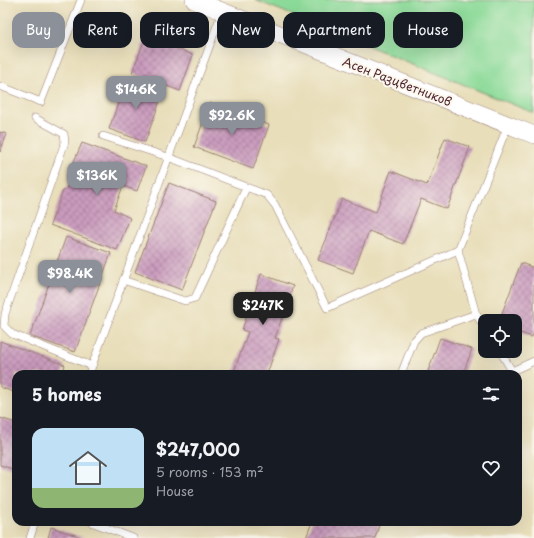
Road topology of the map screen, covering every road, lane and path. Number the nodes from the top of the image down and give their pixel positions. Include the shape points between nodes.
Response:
1 (81, 0) edge
2 (194, 0) edge
3 (222, 12) edge
4 (217, 25) edge
5 (275, 33) edge
6 (0, 86) edge
7 (35, 118) dead end
8 (508, 125) junction
9 (534, 135) edge
10 (103, 136) dead end
11 (168, 157) junction
12 (246, 188) junction
13 (458, 250) junction
14 (123, 280) junction
15 (476, 314) junction
16 (478, 317) edge
17 (504, 358) edge
18 (534, 361) edge
19 (92, 366) junction
20 (90, 370) edge
21 (403, 370) edge
22 (511, 370) edge
23 (514, 370) edge
24 (34, 526) edge
25 (102, 526) edge
26 (30, 538) edge
27 (133, 538) edge

1 - 6 lane via 41,102
2 - 3 street, Асен Разцветников
4 - 11 lane
5 - 8 street, Асен Разцветников
7 - 19 lane via 64,134 65,142 5,314 4,326 12,334
8 - 9 street, Асен Разцветников
8 - 13 lane
10 - 11 lane
11 - 12 lane
11 - 14 lane
12 - 13 lane via 266,195 275,205 327,308
12 - 14 lane via 195,298 185,301
13 - 15 lane
14 - 19 lane
15 - 16 lane
15 - 21 lane via 421,333 414,341
17 - 22 lane
18 - 23 lane
19 - 20 lane
24 - 26 lane
25 - 27 lane

